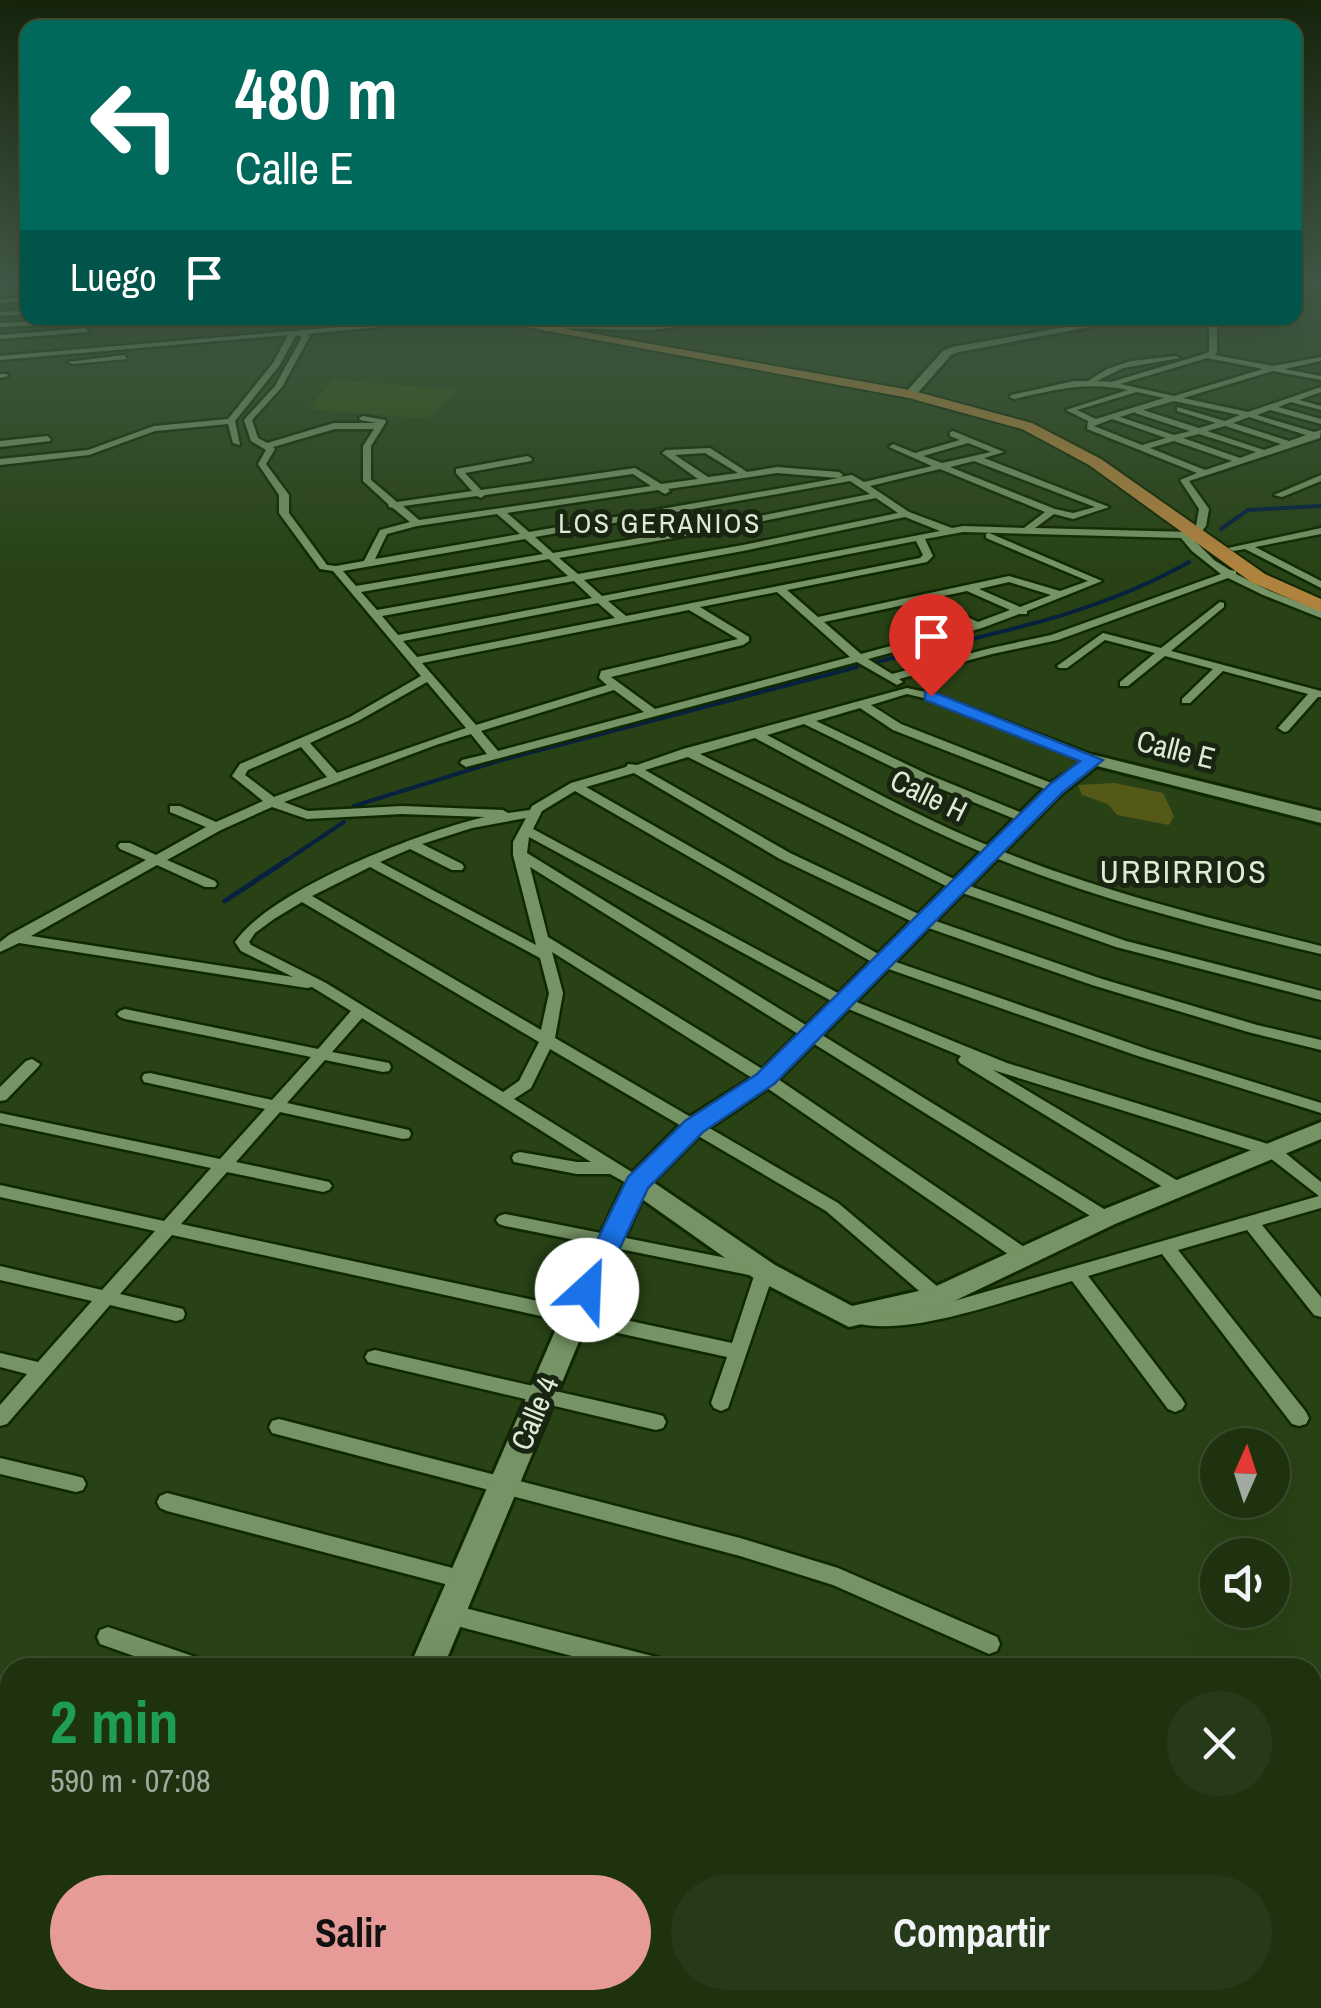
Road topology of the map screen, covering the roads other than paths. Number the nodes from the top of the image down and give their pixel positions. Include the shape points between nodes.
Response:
1 (263, 377) edge
2 (284, 377) edge
3 (842, 377) edge
4 (847, 377) edge
5 (928, 377) edge
6 (1098, 377) edge
7 (1135, 377) edge
8 (1246, 377) edge
9 (1091, 382) junction
10 (1110, 384) junction
11 (916, 388) junction
12 (1137, 390) junction
13 (1318, 392) edge
14 (1014, 398) dead end
15 (1175, 399) junction
16 (1291, 400) junction
17 (1162, 403) junction
18 (1272, 408) junction
19 (1321, 408) edge
20 (1138, 411) junction
21 (1250, 415) junction
22 (1113, 417) junction
23 (363, 418) dead end
24 (231, 420) junction
25 (1096, 422) junction
26 (1321, 422) edge
27 (1226, 424) junction
28 (380, 426) junction
29 (1202, 431) junction
30 (953, 434) dead end
31 (1319, 435) edge
32 (1177, 438) junction
33 (47, 439) dead end
34 (968, 440) junction
35 (237, 443) dead end
36 (0, 444) edge
37 (1290, 444) junction
38 (267, 446) junction
39 (893, 447) dead end
40 (1140, 448) junction
41 (1266, 453) junction
42 (914, 456) junction
43 (975, 458) junction
44 (528, 459) dead end
45 (1241, 461) junction
46 (0, 462) edge
47 (942, 467) junction
48 (1203, 472) junction
49 (744, 474) junction
50 (1058, 476) dead end
51 (852, 478) junction
52 (1321, 478) edge
53 (707, 481) junction
54 (1038, 482) junction
55 (863, 485) junction
56 (662, 489) junction
57 (1006, 492) junction
58 (479, 493) junction
59 (878, 495) junction
60 (1279, 495) dead end
61 (392, 505) junction
62 (688, 507) junction
63 (1052, 511) junction
64 (500, 512) junction
65 (906, 514) junction
66 (417, 523) junction
67 (714, 528) junction
68 (1029, 528) junction
69 (952, 531) junction
70 (1321, 531) edge
71 (1193, 532) junction
72 (527, 535) junction
73 (989, 536) dead end
74 (918, 538) junction
75 (1240, 547) junction
76 (743, 548) junction
77 (551, 556) junction
78 (368, 563) junction
79 (768, 567) junction
80 (336, 568) junction
81 (1232, 573) junction
82 (577, 578) junction
83 (1321, 585) edge
84 (794, 586) junction
85 (779, 588) junction
86 (969, 588) junction
87 (353, 590) junction
88 (1062, 595) junction
89 (1321, 597) edge
90 (918, 598) junction
91 (600, 599) junction
92 (1220, 605) dead end
93 (690, 606) junction
94 (1321, 606) edge
95 (1023, 612) junction
96 (374, 614) junction
97 (1321, 615) edge
98 (623, 619) junction
99 (814, 621) junction
100 (978, 626) junction
101 (395, 639) junction
102 (1160, 652) junction
103 (856, 656) junction
104 (413, 661) junction
105 (1064, 666) dead end
106 (1220, 668) junction
107 (427, 677) junction
108 (892, 677) junction
109 (1124, 684) dead end
110 (616, 686) junction
111 (907, 691) junction
112 (1318, 694) edge
113 (1186, 701) dead end
114 (862, 704) junction
115 (653, 713) junction
116 (803, 719) junction
117 (1284, 728) dead end
118 (472, 730) junction
119 (754, 733) junction
120 (304, 743) junction
121 (687, 752) junction
122 (495, 755) junction
123 (1094, 760) junction
124 (466, 763) dead end
125 (632, 767) junction
126 (333, 777) junction
127 (575, 786) junction
128 (1055, 789) junction
129 (272, 802) junction
130 (174, 809) dead end
131 (1321, 817) edge
132 (527, 820) junction
133 (1028, 820) junction
134 (216, 827) junction
135 (411, 844) junction
136 (126, 846) dead end
137 (994, 852) junction
138 (520, 855) junction
139 (158, 859) junction
140 (370, 862) junction
141 (457, 867) dead end
142 (210, 884) dead end
143 (958, 888) junction
144 (302, 896) junction
145 (922, 922) junction
146 (14, 938) junction
147 (0, 948) edge
148 (544, 948) junction
149 (1321, 950) edge
150 (882, 962) junction
151 (321, 986) junction
152 (1321, 996) edge
153 (844, 1002) junction
154 (359, 1012) junction
155 (125, 1014) dead end
156 (810, 1036) junction
157 (546, 1040) junction
158 (1321, 1045) edge
159 (953, 1048) junction
160 (322, 1054) junction
161 (32, 1064) dead end
162 (382, 1066) dead end
163 (150, 1078) dead end
164 (766, 1079) junction
165 (0, 1096) edge
166 (502, 1100) junction
167 (276, 1105) junction
168 (1321, 1108) edge
169 (0, 1118) edge
170 (694, 1126) junction
171 (1321, 1130) edge
172 (403, 1134) dead end
173 (1272, 1151) junction
174 (520, 1158) dead end
175 (224, 1164) junction
176 (612, 1168) junction
177 (637, 1183) junction
178 (323, 1186) dead end
179 (1176, 1188) junction
180 (0, 1191) edge
181 (1321, 1191) edge
182 (1321, 1202) edge
183 (1106, 1218) junction
184 (505, 1220) dead end
185 (1252, 1222) junction
186 (168, 1228) junction
187 (610, 1240) junction
188 (1166, 1247) junction
189 (1027, 1258) junction
190 (765, 1272) junction
191 (0, 1273) edge
192 (1076, 1273) junction
193 (938, 1297) junction
194 (106, 1298) junction
195 (1321, 1310) edge
196 (176, 1314) dead end
197 (576, 1316) junction
198 (849, 1317) junction
199 (738, 1352) junction
200 (375, 1357) dead end
201 (0, 1360) edge
202 (42, 1370) junction
203 (542, 1396) junction
204 (721, 1403) dead end
205 (1176, 1404) dead end
206 (0, 1418) edge
207 (1299, 1418) dead end
208 (656, 1422) dead end
209 (278, 1426) dead end
210 (0, 1466) edge
211 (76, 1484) dead end
212 (502, 1488) junction
213 (167, 1502) dead end
214 (464, 1580) junction
215 (449, 1614) junction
216 (108, 1637) dead end
217 (989, 1644) dead end
218 (170, 1658) edge
219 (430, 1658) edge
220 (621, 1658) edge

1 - 24 street
2 - 38 street via 248,420 254,440
3 - 11 highway
4 - 11 highway
5 - 11 street
6 - 9 street
7 - 10 street
8 - 15 street
9 - 10 street
9 - 14 street
10 - 12 street
11 - 71 highway via 1060,441
12 - 15 street
12 - 25 street via 1070,410
13 - 16 street
15 - 17 street
15 - 21 street
16 - 18 street
16 - 19 street
17 - 20 street
17 - 27 street
18 - 21 street
18 - 26 street
20 - 22 street
20 - 29 street
21 - 27 street
21 - 31 street
22 - 25 street
22 - 32 street
23 - 28 street via 382,421
24 - 35 street
24 - 46 street via 154,429 89,452
25 - 40 street via 1090,428
27 - 29 street
27 - 37 street
28 - 38 street via 334,426
28 - 61 street via 367,446 366,474
29 - 32 street
29 - 41 street
30 - 34 street
31 - 37 street
32 - 40 street
32 - 45 street
33 - 36 street
34 - 42 street
34 - 43 street via 1000,452
37 - 41 street
38 - 80 street via 262,464 284,495 284,513 324,567
39 - 42 street
40 - 48 street
41 - 45 street
42 - 47 street
43 - 47 street
43 - 54 street
44 - 58 street via 460,471
45 - 48 street
47 - 55 street
47 - 57 street
48 - 71 street via 1184,480 1204,509
49 - 51 street via 805,471
49 - 53 street
49 - 53 street via 706,450 666,453
50 - 54 street
51 - 55 street
51 - 62 street
52 - 60 street
53 - 56 street
54 - 57 street
54 - 63 street via 1104,507 1073,516
55 - 59 street
56 - 58 street via 635,471
56 - 62 street
56 - 64 street
57 - 63 street
58 - 61 street
58 - 64 street
59 - 65 street
59 - 67 street
61 - 66 street
62 - 67 street
62 - 72 street
63 - 68 street
64 - 66 street
64 - 72 street
65 - 69 street
65 - 76 street
66 - 78 street via 383,532
67 - 76 street
67 - 77 street
68 - 69 street
68 - 71 street
69 - 74 street
70 - 75 street
71 - 75 highway
71 - 81 street via 1215,565
71 - 94 highway via 1258,578
72 - 77 street
72 - 78 street
73 - 88 street via 1097,581
74 - 79 street
74 - 84 street via 924,560
75 - 83 street
75 - 89 highway via 1263,569
76 - 79 street
76 - 82 street
77 - 82 street
77 - 87 street
78 - 80 street
79 - 84 street
79 - 91 street
80 - 87 street
81 - 97 street
81 - 108 street via 1054,638
82 - 91 street
82 - 96 street
84 - 85 street
85 - 93 street
85 - 99 street
86 - 88 street via 1016,579
86 - 90 street
86 - 95 street
87 - 96 street
88 - 95 street
90 - 99 street
90 - 100 street
91 - 98 street
91 - 101 street
92 - 102 street
93 - 98 street
93 - 110 street via 745,640 607,672
95 - 100 street
96 - 101 street
98 - 104 street
99 - 103 street
100 - 103 street
101 - 104 street
102 - 105 street via 1103,636
102 - 106 street
102 - 109 street
103 - 108 street
103 - 115 street
104 - 107 street
106 - 112 street
106 - 113 street
107 - 118 street
107 - 120 street
108 - 111 street
110 - 115 street
110 - 118 street
111 - 114 street
111 - 123 street, Calle E
112 - 117 street
114 - 116 street
114 - 128 street via 897,728
115 - 122 street
116 - 119 street
116 - 133 street
118 - 122 street
118 - 126 street
119 - 121 street
119 - 137 street, Calle H
120 - 126 street
120 - 129 street via 238,772
121 - 125 street
121 - 143 street
122 - 124 street
123 - 128 street, Calle 4
123 - 131 street, Calle E
125 - 127 street
125 - 145 street via 785,856
126 - 129 street
127 - 132 street
127 - 150 street
128 - 133 street, Calle 4
129 - 132 street via 321,816 402,810
129 - 134 street
130 - 134 street
132 - 135 street
132 - 138 street
132 - 153 street
133 - 137 street, Calle 4
134 - 139 street
135 - 140 street
135 - 141 street
136 - 139 street
137 - 143 street, Calle 4
137 - 149 street, Calle H via 1164,911
138 - 148 street
138 - 156 street
139 - 142 street
139 - 146 street
140 - 144 street
140 - 148 street
143 - 145 street, Calle 4
143 - 152 street via 1122,944
144 - 151 street via 250,927 242,942
144 - 157 street
145 - 150 street, Calle 4
145 - 158 street via 1097,982
146 - 147 street
146 - 151 street
148 - 157 street via 556,993
148 - 164 street
150 - 153 street, Calle 4
150 - 168 street
151 - 154 street
153 - 156 street, Calle 4
153 - 159 street
154 - 160 street
154 - 166 street
155 - 160 street
156 - 164 street, Calle 4
156 - 183 street
157 - 166 street via 525,1084
157 - 170 street
159 - 173 street
159 - 179 street
160 - 162 street
160 - 167 street
161 - 165 street
163 - 167 street
164 - 170 street, Calle 4
164 - 189 street
166 - 176 street
167 - 172 street
167 - 175 street
169 - 175 street
170 - 177 street, Calle 4
170 - 193 street via 832,1207
171 - 173 street
173 - 179 street
173 - 181 street
174 - 176 street
175 - 178 street
175 - 186 street
176 - 177 street
177 - 187 street, Calle 4
177 - 190 street
179 - 183 street
180 - 186 street
182 - 185 street
183 - 189 street
184 - 187 street
185 - 188 street
185 - 195 street
186 - 194 street
186 - 197 street
187 - 190 street
187 - 197 street, Calle 4
188 - 192 street
188 - 207 street
189 - 193 street
190 - 198 street
190 - 199 street
191 - 194 street
192 - 198 street via 940,1312 890,1321
192 - 205 street
193 - 198 street
194 - 196 street
194 - 202 street
197 - 199 street
197 - 203 street, Calle 4
199 - 204 street
200 - 203 street
201 - 202 street
202 - 206 street
203 - 208 street
203 - 212 street, Calle 4
209 - 212 street
210 - 211 street
212 - 214 street, Calle 4
212 - 217 street via 838,1577
213 - 214 street
214 - 215 street, Calle 4
215 - 219 street, Calle 4
215 - 220 street
216 - 218 street

